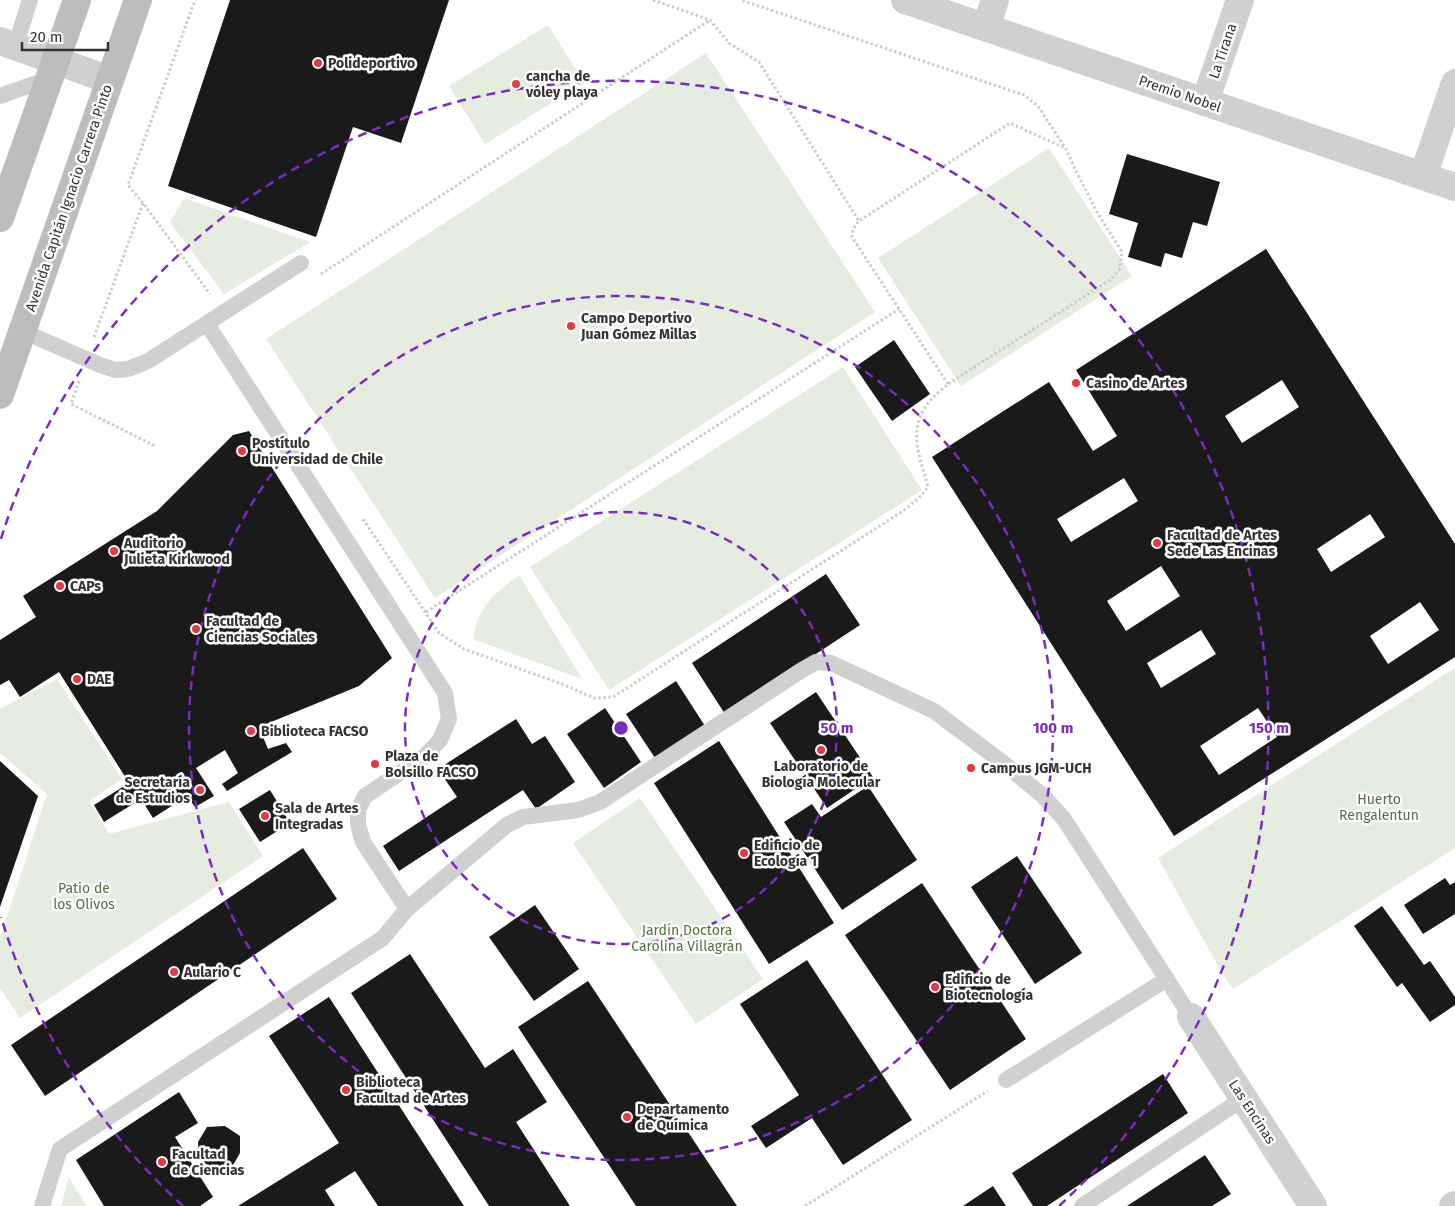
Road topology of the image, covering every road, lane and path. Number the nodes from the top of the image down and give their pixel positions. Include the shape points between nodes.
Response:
1 (30, 0) edge
2 (77, 0) edge
3 (138, 0) edge
4 (195, 0) edge
5 (654, 0) edge
6 (741, 0) edge
7 (905, 0) edge
8 (995, 0) edge
9 (1240, 0) edge
10 (710, 20) junction
11 (986, 27) junction
12 (8, 44) edge
13 (51, 70) junction
14 (110, 80) junction
15 (1455, 82) edge
16 (0, 96) edge
17 (1205, 102) junction
18 (1066, 149) junction
19 (1423, 176) junction
20 (1455, 187) edge
21 (143, 203) junction
22 (0, 218) edge
23 (859, 221) junction
24 (302, 263) dead end
25 (316, 278) dead end
26 (900, 310) junction
27 (223, 312) junction
28 (207, 324) junction
29 (22, 331) junction
30 (86, 359) junction
31 (948, 384) junction
32 (0, 395) edge
33 (155, 446) dead end
34 (363, 519) dead end
35 (426, 612) junction
36 (407, 909) junction
37 (1167, 979) junction
38 (1191, 1017) joint
39 (1006, 1080) joint
40 (1244, 1098) junction
41 (42, 1206) edge
42 (805, 1206) edge
43 (1082, 1206) edge
44 (1313, 1206) edge

1 - 12 lane
2 - 13 street
3 - 14 street, Avenida Capitán Ignacio Carrera Pinto
4 - 21 path via 128,185
5 - 10 path
6 - 18 path via 1024,95 1038,106
7 - 11 street, Premio Nobel
8 - 11 street
9 - 17 street, La Tirana
10 - 23 path via 729,43 759,62
10 - 25 path
11 - 17 street, Premio Nobel
12 - 13 street
13 - 14 street
13 - 16 lane
13 - 22 street
14 - 29 street, Avenida Capitán Ignacio Carrera Pinto
15 - 19 street
17 - 19 street, Premio Nobel
18 - 23 path via 1010,123
18 - 31 path via 1098,214 1122,252 1119,271 1110,280
19 - 20 street, Premio Nobel
21 - 27 path
21 - 30 path
23 - 26 path via 852,237
24 - 27 lane
26 - 31 path
26 - 35 path
27 - 28 lane
28 - 30 lane via 148,361 128,369 115,370
28 - 36 lane via 445,693 449,719 440,740 425,756 365,796 358,810 362,842
29 - 30 lane
29 - 32 street, Avenida Capitán Ignacio Carrera Pinto
30 - 33 path via 71,404
31 - 35 path via 928,403 916,426 916,441 928,487 920,498 612,697 594,698 464,649 440,632
34 - 35 path
36 - 37 lane via 507,825 523,818 578,810 600,802 816,662 831,664 934,711 1042,795 1064,819
36 - 41 lane via 383,938 60,1149
37 - 38 lane
37 - 39 lane
38 - 40 street, Las Encinas
39 - 42 path
40 - 43 lane
40 - 44 street, Las Encinas

